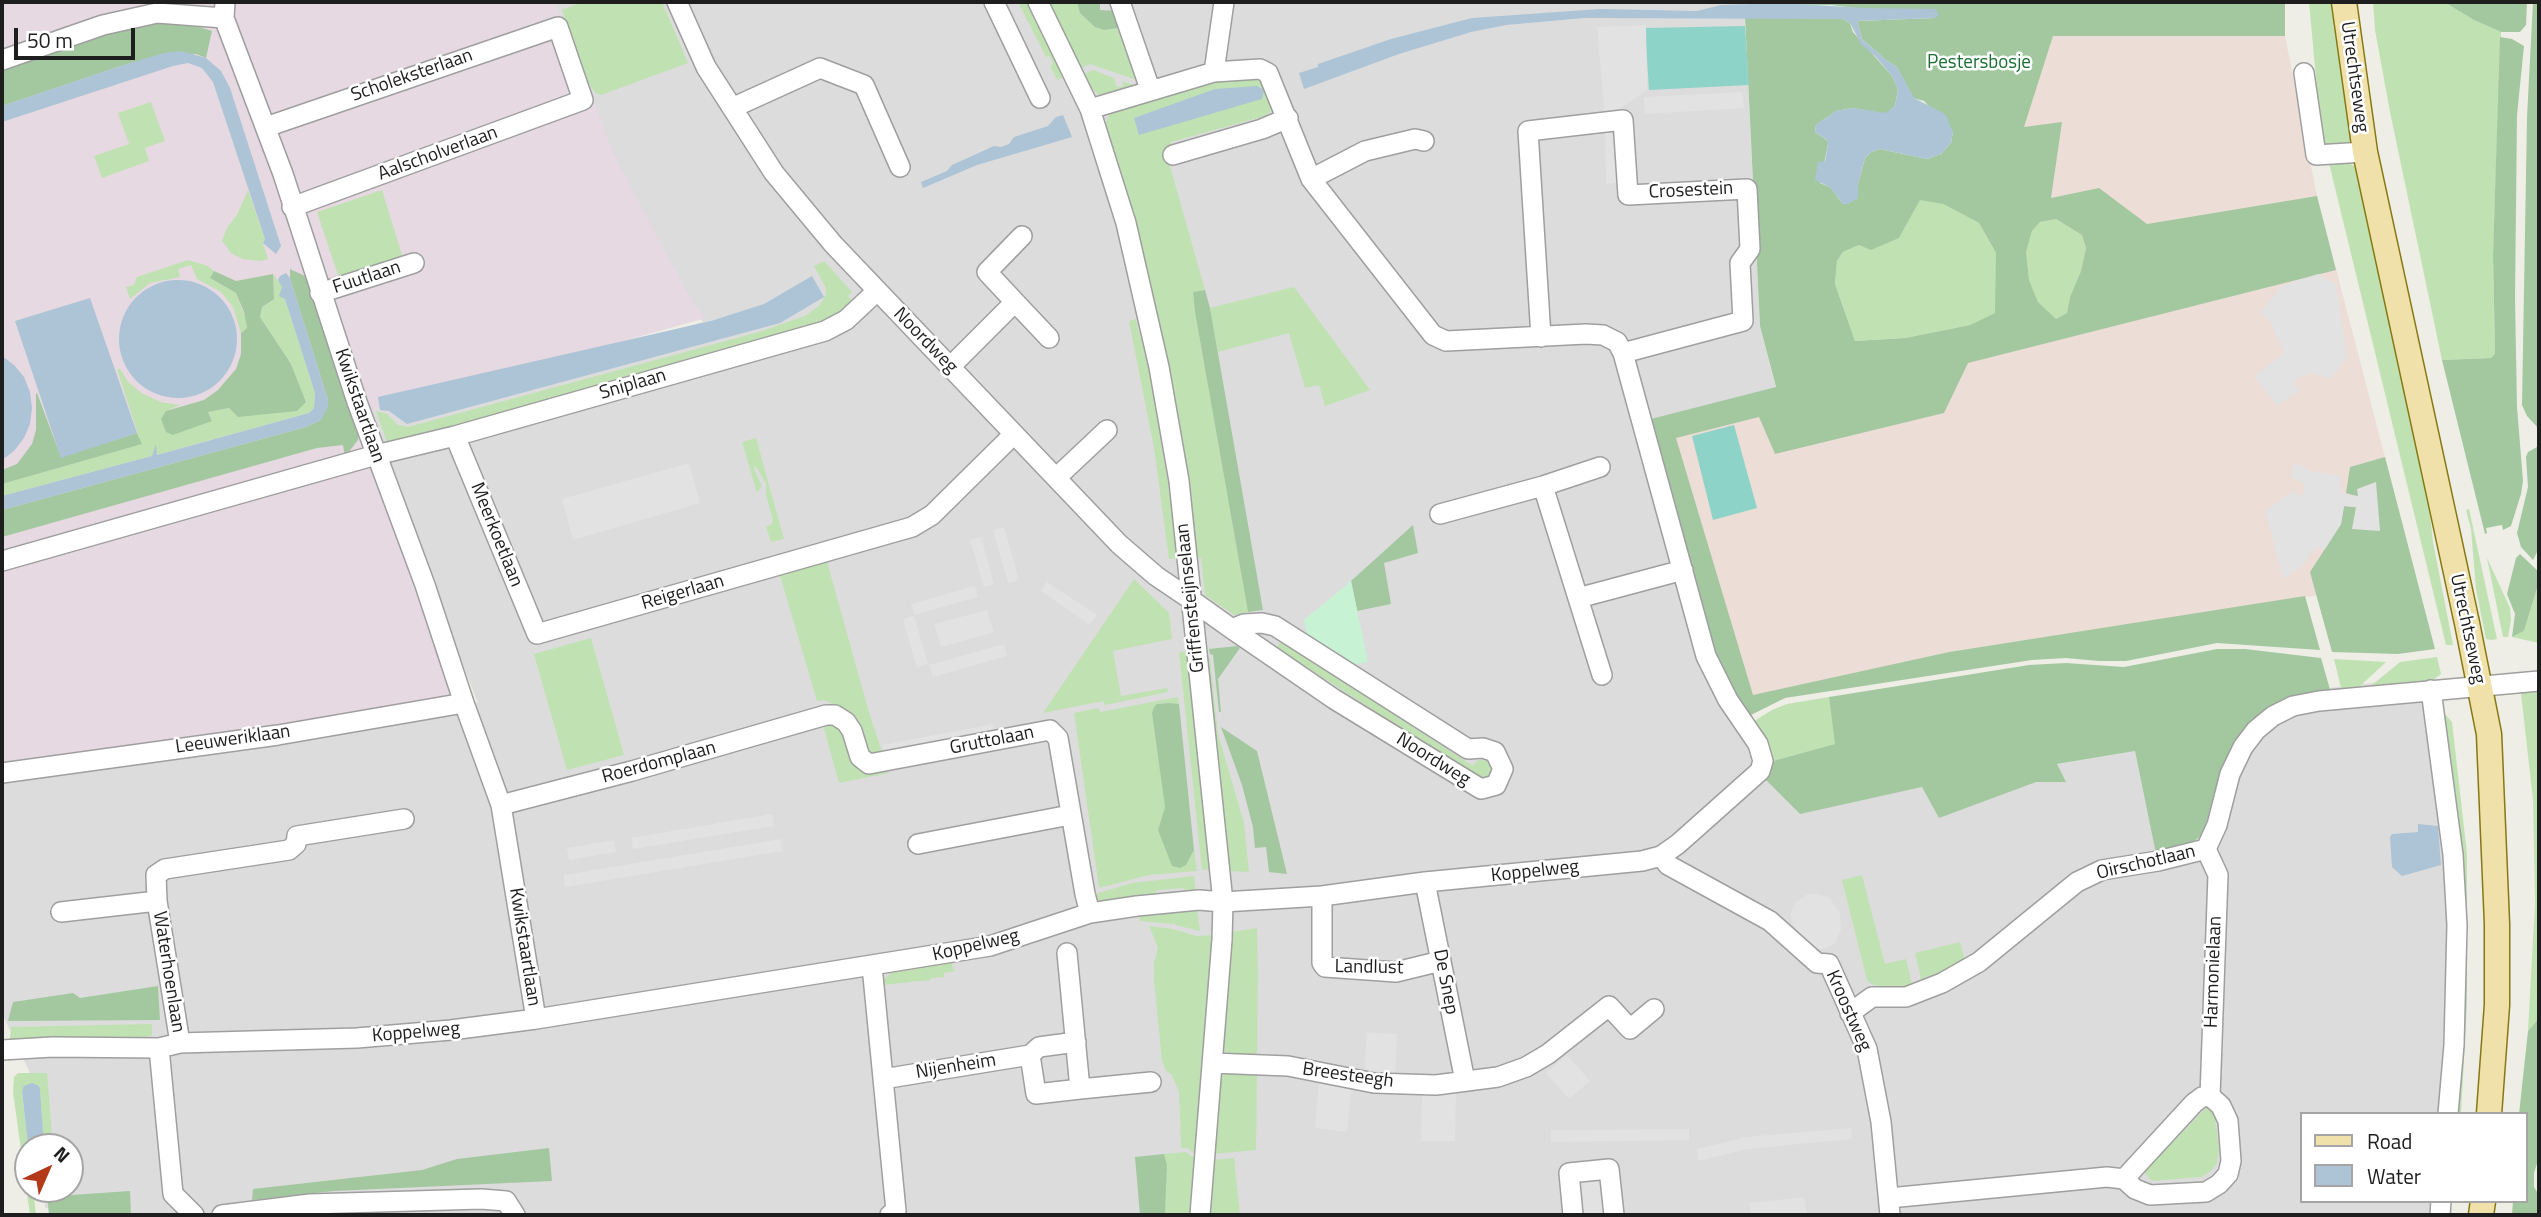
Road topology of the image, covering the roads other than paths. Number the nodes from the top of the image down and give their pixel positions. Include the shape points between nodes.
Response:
1 (677, 2) edge
2 (994, 2) edge
3 (1038, 2) edge
4 (1120, 2) edge
5 (1224, 2) edge
6 (2344, 2) edge
7 (225, 10) edge
8 (558, 27) joint
9 (2, 60) edge
10 (1214, 72) junction
11 (2304, 73) dead end
12 (1150, 89) junction
13 (1041, 98) dead end
14 (732, 108) junction
15 (1090, 109) junction
16 (1289, 118) junction
17 (266, 127) junction
18 (1424, 141) dead end
19 (2365, 152) junction
20 (1173, 155) dead end
21 (901, 167) dead end
22 (1311, 178) junction
23 (292, 207) junction
24 (1022, 236) dead end
25 (414, 263) dead end
26 (877, 291) junction
27 (320, 293) junction
28 (1016, 302) junction
29 (1541, 337) junction
30 (1049, 338) dead end
31 (1623, 353) junction
32 (950, 367) junction
33 (1107, 430) dead end
34 (1014, 434) junction
35 (455, 436) junction
36 (376, 455) junction
37 (1600, 467) dead end
38 (1056, 478) junction
39 (1543, 486) junction
40 (1440, 514) dead end
41 (2, 561) edge
42 (1683, 570) junction
43 (1578, 598) junction
44 (1190, 599) junction
45 (1232, 629) junction
46 (537, 634) joint
47 (1602, 675) dead end
48 (2539, 681) edge
49 (2479, 685) junction
50 (2431, 690) junction
51 (464, 702) junction
52 (816, 719) joint
53 (2, 773) edge
54 (501, 805) junction
55 (1070, 815) junction
56 (404, 819) dead end
57 (918, 844) dead end
58 (2206, 849) junction
59 (1661, 856) junction
60 (1425, 883) junction
61 (1322, 896) junction
62 (157, 901) junction
63 (1223, 902) junction
64 (61, 912) dead end
65 (1090, 913) junction
66 (1067, 953) dead end
67 (1441, 961) junction
68 (872, 966) junction
69 (1654, 1009) dead end
70 (1850, 1013) junction
71 (537, 1019) junction
72 (1076, 1042) junction
73 (180, 1043) junction
74 (159, 1048) junction
75 (2, 1050) edge
76 (1030, 1055) junction
77 (1212, 1063) junction
78 (883, 1079) junction
79 (1465, 1081) junction
80 (1151, 1082) dead end
81 (1080, 1089) junction
82 (2210, 1096) junction
83 (2448, 1112) edge
84 (2489, 1112) edge
85 (2124, 1178) junction
86 (1890, 1207) edge
87 (194, 1215) edge
88 (222, 1215) edge
89 (515, 1215) edge
90 (890, 1215) edge
91 (1200, 1215) edge
92 (1573, 1215) edge
93 (1614, 1215) edge

1 - 14 street, Noordweg via 706,67
2 - 13 street
3 - 15 street, Griffensteijnselaan
4 - 12 street
5 - 10 street
6 - 19 main road, Utrechtseweg
7 - 9 street, Kwikstaartlaan via 157,13 103,25
7 - 17 street, Kwikstaartlaan
8 - 17 street, Scholeksterlaan
8 - 23 street, Aalscholverlaan via 583,100
10 - 12 street
10 - 16 street via 1259,69 1268,73
11 - 19 street, Utrechtseweg via 2316,155
12 - 15 street
14 - 21 street via 820,68 864,85
14 - 26 street, Noordweg via 774,173
15 - 44 street, Griffensteijnselaan via 1126,223 1158,367 1179,481
16 - 20 street
16 - 22 street
17 - 23 street, Kwikstaartlaan
18 - 22 street via 1365,151
19 - 49 main road, Utrechtseweg
22 - 29 street via 1433,335 1446,341
23 - 27 street, Kwikstaartlaan
24 - 28 street via 987,272
25 - 27 street, Fuutlaan
26 - 32 street, Noordweg
26 - 35 street, Sniplaan via 846,320 825,331
27 - 36 street, Kwikstaartlaan
28 - 30 street
28 - 32 street
29 - 31 street via 1603,335 1617,342
29 - 31 street, Crosestein via 1528,131 1623,120 1628,195 1747,188 1750,249 1740,263 1743,321
31 - 42 street
32 - 34 street, Noordweg
33 - 38 street
34 - 38 street, Noordweg
34 - 46 street, Reigerlaan via 923,522
35 - 36 street, Sniplaan
35 - 46 street, Meerkoetlaan
36 - 41 street
36 - 51 street, Kwikstaartlaan
37 - 39 street
38 - 44 street, Noordweg via 1119,544
39 - 40 street
39 - 43 street
42 - 43 street
42 - 59 street, Koppelweg via 1706,656 1758,744 1763,761 1760,771
43 - 47 street
44 - 45 street, Noordweg
44 - 63 street, Griffensteijnselaan
45 - 45 street, Noordweg via 1334,699 1480,789 1496,785 1503,769 1495,752 1468,749 1275,626 1244,624
48 - 49 street, Oirschotlaan
49 - 50 street, Oirschotlaan
49 - 84 main road, Utrechtseweg via 2489,734 2497,924
50 - 58 street, Oirschotlaan via 2319,701 2273,716 2243,747
50 - 83 street via 2452,842 2457,925
51 - 53 street, Leeuweriklaan via 278,735
51 - 54 street, Kwikstaartlaan
52 - 54 street, Roerdomplaan
52 - 55 street, Gruttolaan via 835,715 846,722 860,757 869,764 1050,730 1058,738
54 - 71 street, Kwikstaartlaan
55 - 57 street
55 - 65 street, Gruttolaan
56 - 62 street, Waterhoenlaan via 297,836 289,850 165,869 156,875
58 - 70 street, Oirschotlaan via 2102,870 2077,881 1979,962 1906,997 1872,997
58 - 82 street, Harmonielaan via 2218,875
59 - 60 street, Koppelweg
59 - 70 street, Kroostweg via 1668,865 1770,921 1817,963 1829,964
60 - 61 street, Koppelweg
60 - 67 street, De Snep
61 - 63 street, Koppelweg
61 - 67 street, Landlust via 1325,967 1396,972
62 - 64 street, Waterhoenlaan
62 - 73 street, Waterhoenlaan
63 - 65 street, Koppelweg via 1187,901
63 - 77 street, Griffensteijnselaan
65 - 68 street, Koppelweg via 990,946
66 - 72 street
67 - 79 street, De Snep
68 - 71 street, Koppelweg
68 - 78 street
69 - 79 street, Breesteegh via 1630,1029 1609,1006 1526,1067
70 - 86 street, Kroostweg via 1867,1049
71 - 73 street, Koppelweg via 357,1038
72 - 76 street, Nijenheim via 1039,1047
72 - 81 street
73 - 74 street, Koppelweg
74 - 75 street, Koppelweg
74 - 87 street via 173,1194
76 - 78 street, Nijenheim
76 - 81 street via 1036,1094
77 - 79 street, Breesteegh via 1288,1066 1374,1083
77 - 91 street, Griffensteijnselaan
78 - 90 street via 896,1211
80 - 81 street
82 - 85 street via 2193,1103
82 - 85 street via 2228,1121 2231,1161 2219,1184 2206,1192 2151,1195
85 - 86 street
88 - 89 street via 310,1203 481,1199 506,1201
92 - 93 street via 1569,1172 1609,1169

